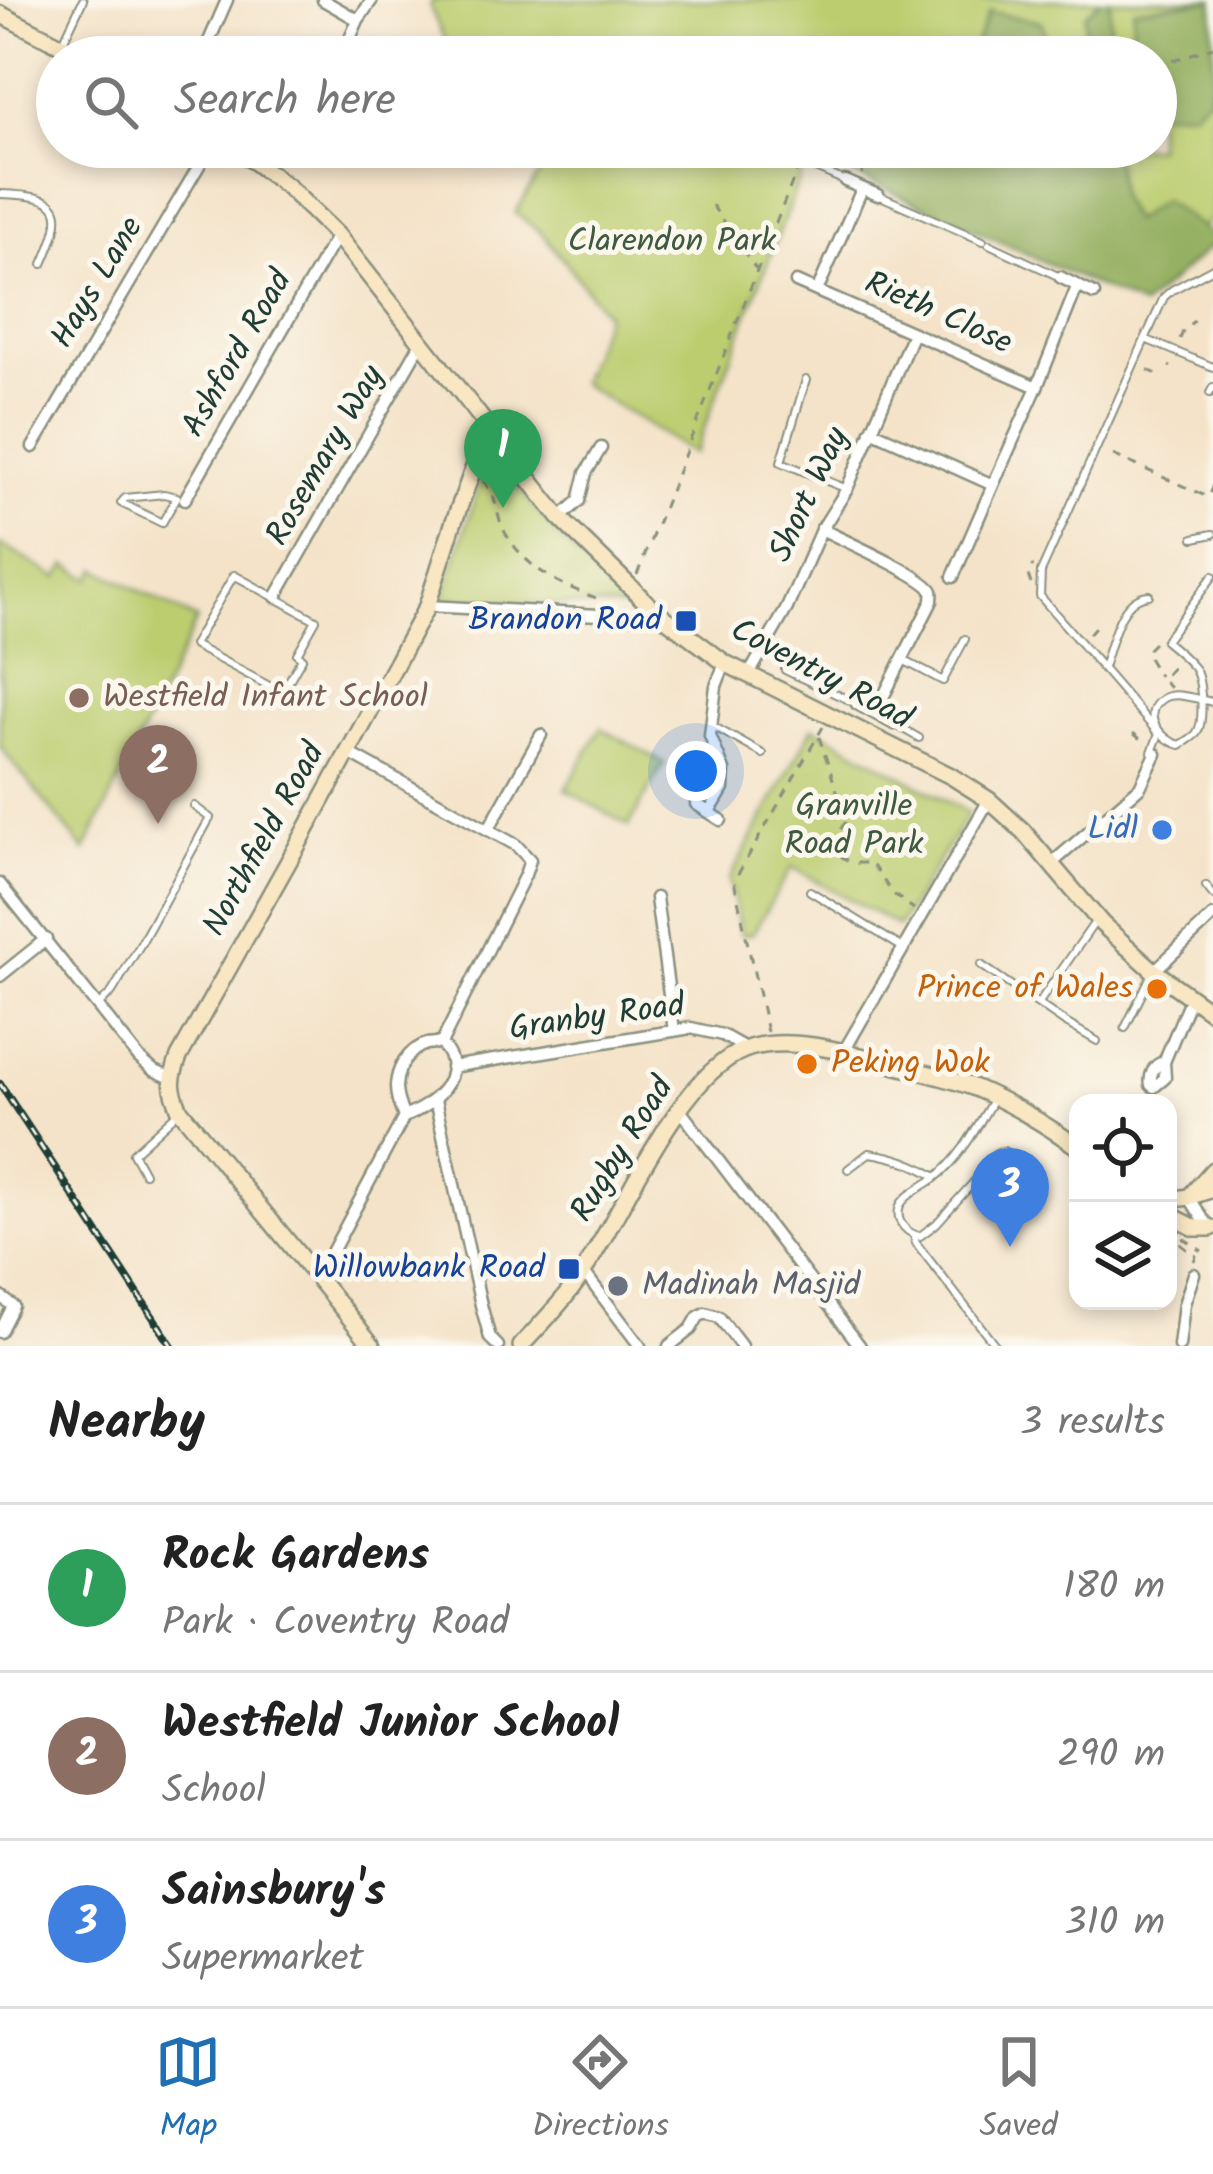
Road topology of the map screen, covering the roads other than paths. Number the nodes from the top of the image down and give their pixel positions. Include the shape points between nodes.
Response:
1 (83, 0) edge
2 (227, 0) edge
3 (323, 0) edge
4 (372, 0) edge
5 (0, 14) edge
6 (358, 20) junction
7 (44, 36) edge
8 (66, 36) edge
9 (211, 36) edge
10 (352, 36) edge
11 (198, 168) edge
12 (262, 168) edge
13 (815, 168) edge
14 (845, 181) joint
15 (862, 189) junction
16 (0, 194) edge
17 (878, 195) joint
18 (337, 235) junction
19 (43, 263) dead end
20 (1213, 268) edge
21 (1060, 277) joint
22 (796, 282) dead end
23 (1077, 287) junction
24 (817, 291) junction
25 (1094, 294) dead end
26 (913, 333) junction
27 (1145, 339) junction
28 (422, 341) junction
29 (1213, 367) edge
30 (806, 380) dead end
31 (1037, 387) junction
32 (489, 426) junction
33 (871, 430) junction
34 (33, 447) dead end
35 (601, 448) dead end
36 (993, 484) junction
37 (847, 489) junction
38 (179, 500) junction
39 (560, 518) junction
40 (821, 529) junction
41 (1213, 534) edge
42 (1194, 538) dead end
43 (1213, 576) edge
44 (952, 577) dead end
45 (1149, 595) dead end
46 (276, 597) junction
47 (427, 606) junction
48 (652, 608) junction
49 (965, 639) dead end
50 (902, 660) junction
51 (725, 663) junction
52 (1103, 667) junction
53 (785, 670) dead end
54 (748, 676) junction
55 (1201, 700) junction
56 (1213, 702) edge
57 (857, 704) joint
58 (875, 713) junction
59 (1213, 717) edge
60 (894, 724) joint
61 (711, 725) junction
62 (1200, 728) junction
63 (541, 734) dead end
64 (1159, 734) junction
65 (919, 739) dead end
66 (1168, 742) junction
67 (347, 752) junction
68 (763, 754) dead end
69 (1154, 754) junction
70 (989, 800) junction
71 (696, 803) dead end
72 (194, 806) dead end
73 (710, 812) junction
74 (721, 820) dead end
75 (488, 830) junction
76 (1051, 864) junction
77 (0, 884) edge
78 (1206, 886) dead end
79 (810, 891) dead end
80 (1213, 895) edge
81 (656, 898) dead end
82 (1213, 916) edge
83 (1097, 918) junction
84 (46, 939) junction
85 (904, 948) junction
86 (981, 964) dead end
87 (1154, 971) junction
88 (0, 976) edge
89 (1191, 997) junction
90 (1038, 1004) junction
91 (98, 1006) junction
92 (1213, 1013) edge
93 (1125, 1028) dead end
94 (674, 1031) junction
95 (1097, 1041) dead end
96 (441, 1044) junction
97 (747, 1049) junction
98 (844, 1052) junction
99 (1164, 1061) dead end
100 (451, 1067) junction
101 (171, 1078) junction
102 (994, 1097) junction
103 (435, 1100) junction
104 (180, 1110) junction
105 (680, 1110) junction
106 (404, 1117) junction
107 (1069, 1141) edge
108 (1013, 1158) dead end
109 (848, 1168) dead end
110 (1213, 1170) edge
111 (144, 1172) dead end
112 (981, 1174) junction
113 (936, 1178) junction
114 (994, 1185) dead end
115 (1213, 1189) edge
116 (1189, 1197) junction
117 (1177, 1199) edge
118 (1177, 1219) edge
119 (1212, 1228) edge
120 (914, 1236) junction
121 (583, 1271) junction
122 (1194, 1274) road end
123 (317, 1281) junction
124 (0, 1296) edge
125 (0, 1332) edge
126 (373, 1346) edge
127 (498, 1346) edge
128 (521, 1346) edge
129 (640, 1346) edge
130 (669, 1346) edge
131 (741, 1346) edge
132 (860, 1346) edge
133 (996, 1346) edge
134 (1179, 1346) edge

1 - 8 lane
2 - 9 street
3 - 6 street
4 - 6 street
5 - 7 main road
6 - 10 street
11 - 34 street, Hays Lane
12 - 18 main road, Coventry Road
13 - 14 lane
14 - 15 street
15 - 17 street
15 - 24 street, Rieth Close
16 - 19 lane via 38,198 58,210
17 - 21 lane
18 - 28 main road, Coventry Road
18 - 38 street, Ashford Road
20 - 27 lane via 1164,297
21 - 23 street
22 - 24 street, Rieth Close
23 - 25 street
23 - 31 street, Rieth Close
24 - 26 street, Rieth Close
26 - 31 street, Rieth Close
26 - 33 street, Short Way
27 - 29 lane
27 - 52 lane via 1041,572 1040,596
28 - 32 main road, Coventry Road
28 - 46 street, Rosemary Way
30 - 37 lane via 781,462
31 - 36 street, Rieth Close
32 - 39 main road, Coventry Road
32 - 47 main road, Northfield Road
33 - 36 street
33 - 37 street, Short Way
35 - 39 street via 579,501
36 - 44 street, Rieth Close
37 - 40 street, Short Way
38 - 38 lane via 164,494 122,503 160,523
39 - 48 main road, Coventry Road
40 - 50 street via 933,592
40 - 54 street, Short Way
41 - 42 lane
43 - 55 lane via 1166,641 1197,672
45 - 52 lane via 1127,605
46 - 46 lane via 316,620 282,693 193,645 234,575
47 - 48 street via 637,617
47 - 67 main road, Northfield Road
48 - 51 main road, Coventry Road
49 - 50 lane via 943,681
50 - 58 street
51 - 54 main road, Coventry Road
51 - 61 street
52 - 64 lane
53 - 57 lane
54 - 70 main road, Coventry Road
55 - 56 lane
55 - 62 lane
55 - 64 lane via 1159,698
57 - 58 street
58 - 60 street
59 - 62 lane
60 - 65 lane
61 - 68 lane
61 - 73 street via 724,770
62 - 66 lane via 1180,745
63 - 75 street
64 - 66 lane
64 - 69 lane
66 - 69 lane
67 - 75 street
67 - 101 main road, Northfield Road
69 - 76 street via 1141,787
70 - 76 main road, Coventry Road
70 - 85 street
71 - 73 street
72 - 91 lane via 209,818
73 - 74 street
75 - 96 street via 530,860
76 - 83 main road, Coventry Road
77 - 84 street
78 - 80 lane
79 - 85 lane
81 - 94 street
82 - 87 street
83 - 87 main road, Coventry Road
83 - 90 lane
84 - 88 street
84 - 91 street
85 - 98 street
86 - 90 lane
87 - 89 main road, Coventry Road
87 - 93 lane
89 - 92 main road, Coventry Road
89 - 99 street
90 - 95 lane
91 - 101 street via 139,1058
94 - 97 street, Granby Road via 706,1030
94 - 100 street, Granby Road
96 - 100 street
96 - 106 street via 417,1047 400,1070
97 - 98 main road, Rugby Road
97 - 105 main road, Rugby Road via 714,1068
98 - 102 main road, Rugby Road
100 - 103 street
101 - 104 main road
102 - 107 main road, Rugby Road
102 - 113 lane
103 - 106 street
103 - 127 street via 481,1305
104 - 111 lane via 133,1153
104 - 123 main road
105 - 121 main road, Rugby Road
105 - 132 street
106 - 123 street
108 - 112 lane via 999,1151
109 - 113 lane via 869,1153 887,1155
110 - 116 main road
112 - 114 lane
112 - 120 lane via 928,1232
113 - 120 lane via 899,1208
115 - 116 main road
116 - 117 main road
116 - 119 street
118 - 119 main road
120 - 133 lane
121 - 128 main road, Rugby Road
121 - 129 street
122 - 134 street
123 - 126 main road
124 - 125 street via 13,1306
130 - 131 street via 705,1313 719,1317

